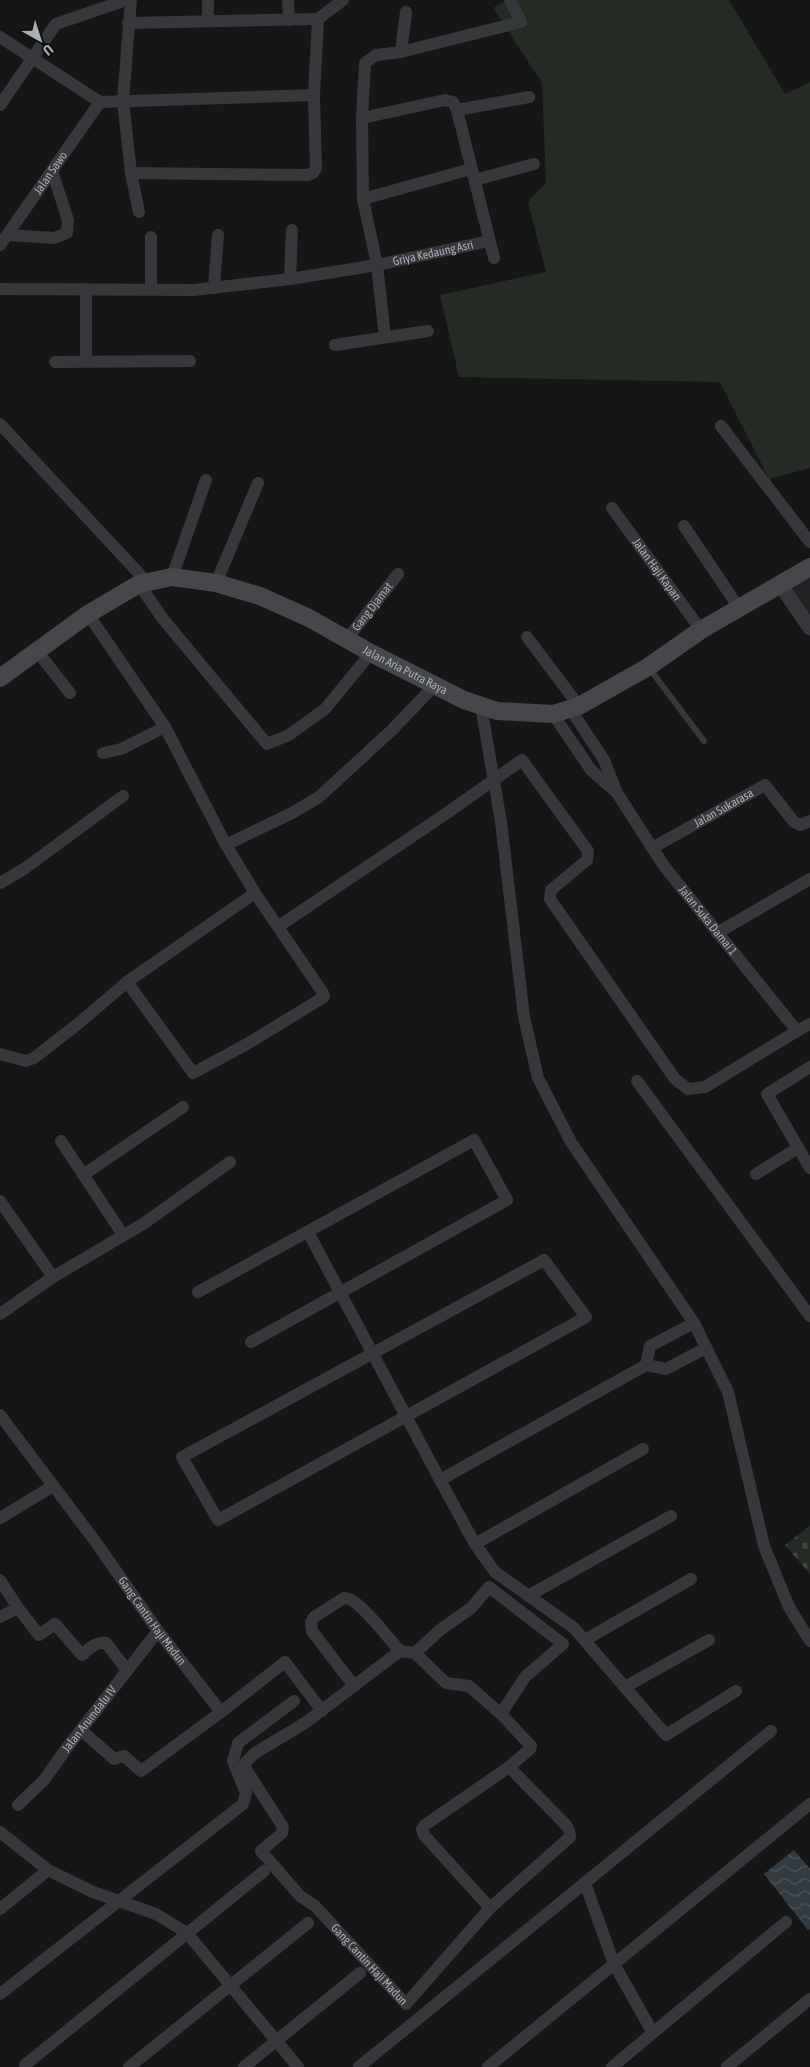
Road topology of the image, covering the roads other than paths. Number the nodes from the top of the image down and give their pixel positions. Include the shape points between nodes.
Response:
1 (126, 0) edge
2 (131, 0) edge
3 (208, 0) edge
4 (288, 0) edge
5 (343, 0) edge
6 (510, 0) edge
7 (406, 12) dead end
8 (318, 19) junction
9 (208, 20) junction
10 (289, 20) junction
11 (128, 24) junction
12 (0, 37) edge
13 (401, 52) junction
14 (32, 59) junction
15 (314, 95) junction
16 (529, 97) dead end
17 (100, 102) junction
18 (123, 102) junction
19 (0, 104) edge
20 (457, 110) junction
21 (362, 118) junction
22 (534, 164) dead end
23 (52, 171) junction
24 (131, 173) junction
25 (473, 174) junction
26 (364, 199) junction
27 (140, 212) dead end
28 (292, 230) dead end
29 (218, 235) dead end
30 (151, 237) dead end
31 (4, 240) edge
32 (489, 241) junction
33 (494, 258) dead end
34 (376, 265) junction
35 (290, 279) junction
36 (214, 288) junction
37 (0, 289) edge
38 (86, 289) junction
39 (151, 289) junction
40 (428, 331) dead end
41 (385, 337) junction
42 (335, 345) dead end
43 (86, 361) junction
44 (190, 361) dead end
45 (55, 362) dead end
46 (0, 424) edge
47 (721, 426) dead end
48 (206, 480) dead end
49 (258, 483) dead end
50 (612, 508) dead end
51 (684, 526) dead end
52 (810, 542) edge
53 (810, 567) edge
54 (398, 574) dead end
55 (172, 578) junction
56 (142, 583) junction
57 (216, 583) junction
58 (780, 584) junction
59 (739, 608) junction
60 (88, 614) junction
61 (810, 628) edge
62 (701, 630) junction
63 (527, 637) dead end
64 (347, 640) junction
65 (37, 651) junction
66 (371, 653) junction
67 (648, 667) junction
68 (0, 678) edge
69 (435, 685) junction
70 (70, 693) dead end
71 (481, 706) junction
72 (575, 708) junction
73 (553, 714) junction
74 (165, 727) junction
75 (704, 741) dead end
76 (102, 754) dead end
77 (493, 780) junction
78 (617, 793) junction
79 (123, 796) dead end
80 (810, 821) edge
81 (226, 845) junction
82 (652, 848) junction
83 (810, 879) edge
84 (0, 884) edge
85 (255, 894) junction
86 (279, 926) junction
87 (717, 933) junction
88 (127, 982) junction
89 (810, 1024) edge
90 (797, 1031) junction
91 (0, 1054) edge
92 (810, 1067) edge
93 (637, 1081) dead end
94 (183, 1107) dead end
95 (61, 1141) dead end
96 (798, 1148) junction
97 (230, 1162) dead end
98 (810, 1168) edge
99 (83, 1174) junction
100 (756, 1174) dead end
101 (0, 1201) edge
102 (308, 1232) junction
103 (123, 1235) junction
104 (53, 1277) junction
105 (198, 1292) dead end
106 (340, 1293) junction
107 (0, 1314) edge
108 (810, 1316) edge
109 (694, 1322) junction
110 (251, 1342) dead end
111 (706, 1348) junction
112 (373, 1354) junction
113 (646, 1365) junction
114 (0, 1415) edge
115 (406, 1416) junction
116 (643, 1449) dead end
117 (440, 1480) junction
118 (53, 1486) junction
119 (671, 1516) dead end
120 (0, 1518) edge
121 (475, 1544) junction
122 (691, 1579) dead end
123 (0, 1580) edge
124 (528, 1596) junction
125 (18, 1608) junction
126 (0, 1617) edge
127 (158, 1631) junction
128 (585, 1640) junction
129 (709, 1640) dead end
130 (810, 1640) edge
131 (400, 1651) junction
132 (415, 1653) junction
133 (127, 1670) junction
134 (354, 1686) junction
135 (625, 1687) junction
136 (736, 1691) dead end
137 (294, 1701) dead end
138 (322, 1711) junction
139 (221, 1712) junction
140 (501, 1714) junction
141 (81, 1730) junction
142 (772, 1731) dead end
143 (509, 1768) junction
144 (810, 1804) edge
145 (18, 1805) dead end
146 (0, 1832) edge
147 (48, 1870) junction
148 (264, 1871) dead end
149 (586, 1883) junction
150 (119, 1901) junction
151 (490, 1908) junction
152 (0, 1909) edge
153 (786, 1922) dead end
154 (308, 1923) dead end
155 (187, 1933) junction
156 (614, 1964) junction
157 (360, 1973) dead end
158 (230, 1985) junction
159 (0, 1994) edge
160 (810, 2000) edge
161 (652, 2033) junction
162 (276, 2041) junction
163 (25, 2065) dead end
164 (129, 2067) edge
165 (244, 2067) edge
166 (298, 2067) edge
167 (359, 2067) edge
168 (488, 2067) edge
169 (612, 2067) edge
170 (727, 2067) edge

1 - 14 street via 56,24
2 - 11 street
3 - 9 street
4 - 10 street
5 - 8 street
6 - 13 street, Griya Kedaung Asri via 521,22
7 - 13 street
8 - 10 street
8 - 15 street
9 - 10 street
9 - 11 street
11 - 18 street
12 - 14 street
13 - 21 street, Griya Kedaung Asri via 376,55 365,63
14 - 17 street
14 - 19 street
15 - 18 street
15 - 24 street via 316,168 313,173
16 - 20 street
17 - 18 street
17 - 23 street, Jalan Sawo
18 - 24 street
20 - 21 street via 453,102 445,100
20 - 25 street, Griya Kedaung Asri
21 - 26 street, Griya Kedaung Asri
22 - 25 street
23 - 31 street, Jalan Sawo
23 - 31 street via 68,220 67,233 54,238
24 - 27 street
25 - 26 street
25 - 32 street, Griya Kedaung Asri
26 - 34 street, Griya Kedaung Asri
28 - 35 street
29 - 36 street
30 - 39 street
32 - 33 street, Griya Kedaung Asri
32 - 34 street, Griya Kedaung Asri
34 - 35 street, Griya Kedaung Asri
34 - 41 street, Griya Kedaung Asri
35 - 36 street, Griya Kedaung Asri
36 - 39 street, Griya Kedaung Asri
37 - 38 street, Griya Kedaung Asri
38 - 39 street, Griya Kedaung Asri
38 - 43 street
40 - 41 street
41 - 42 street
43 - 44 street
43 - 45 street
46 - 56 street
47 - 52 street
48 - 55 street
49 - 57 street
50 - 62 street, Jalan Haji Kapan
51 - 59 street
53 - 58 main road, Jalan Aria Putra Raya
54 - 64 street, Gang Djamat
55 - 56 main road, Jalan Aria Putra Raya
55 - 57 main road, Jalan Aria Putra Raya
56 - 60 main road, Jalan Aria Putra Raya
56 - 66 street via 163,619 267,744 289,735 325,709
57 - 64 main road, Jalan Aria Putra Raya via 260,596
58 - 59 main road, Jalan Aria Putra Raya
58 - 61 street
59 - 62 main road, Jalan Aria Putra Raya
60 - 65 main road, Jalan Aria Putra Raya
60 - 74 street
62 - 67 main road, Jalan Aria Putra Raya
63 - 72 street, Jalan Suka Damai 1
64 - 66 main road, Jalan Aria Putra Raya
65 - 68 main road, Jalan Aria Putra Raya
65 - 70 street
66 - 69 main road, Jalan Aria Putra Raya
67 - 72 main road, Jalan Aria Putra Raya
67 - 75 lane
69 - 71 main road, Jalan Aria Putra Raya
69 - 81 street via 392,730 319,797
71 - 73 main road, Jalan Aria Putra Raya via 497,711
71 - 77 street
72 - 73 main road, Jalan Aria Putra Raya
72 - 78 street, Jalan Suka Damai 1 via 604,760
73 - 78 street, Jalan Suka Damai 1 via 591,770
74 - 76 street via 121,749
74 - 81 street
77 - 86 street
77 - 90 street via 522,760 588,851 586,860 551,890 550,899 675,1079 688,1089 705,1087
77 - 109 street via 524,1017 538,1078 571,1142
78 - 82 street, Jalan Suka Damai 1
79 - 84 street
80 - 82 street, Jalan Sukarasa via 800,825 794,822 765,785
81 - 85 street
82 - 87 street, Jalan Suka Damai 1
83 - 87 street
85 - 86 street
85 - 88 street
86 - 88 street via 324,997 197,1072 191,1071
87 - 90 street, Jalan Suka Damai 1
88 - 91 street via 34,1058 26,1061
89 - 90 street
92 - 96 street via 767,1094
93 - 108 street
94 - 99 street
95 - 99 street
96 - 98 street
96 - 100 street
97 - 103 street
99 - 103 street
101 - 104 street
102 - 105 street
102 - 106 street
102 - 106 street via 474,1140 507,1200
103 - 104 street
104 - 107 street
106 - 110 street
106 - 112 street
109 - 111 street
109 - 113 street via 650,1346
111 - 113 street via 666,1369
111 - 130 street via 728,1392 764,1546 789,1607
112 - 115 street
112 - 115 street via 544,1260 586,1317
112 - 115 street via 182,1457 218,1520
113 - 117 street
114 - 118 street, Gang Cantin Haji Madun
115 - 117 street
116 - 121 street
117 - 121 street
118 - 120 street
118 - 127 street, Gang Cantin Haji Madun
119 - 124 street
121 - 124 street via 495,1572
122 - 128 street
123 - 125 street
124 - 128 street via 574,1628
125 - 126 street
125 - 133 street via 39,1635 55,1624 82,1654 102,1642
127 - 133 street, Jalan Arumdalu IV
127 - 139 street, Gang Cantin Haji Madun
128 - 135 street
129 - 135 street
131 - 132 street
131 - 134 street, Gang Cantin Haji Madun
131 - 134 street via 359,1604 349,1598 314,1617 312,1631
132 - 140 street via 446,1683 469,1686
132 - 140 street via 471,1608 489,1587 563,1644 525,1677
133 - 141 street, Jalan Arumdalu IV
134 - 138 street, Gang Cantin Haji Madun
135 - 136 street via 666,1735
137 - 150 street via 238,1743 233,1761 246,1793 243,1804
138 - 139 street via 285,1662
138 - 151 street, Gang Cantin Haji Madun via 246,1762 246,1768 283,1827 282,1833 261,1850 300,1896 315,1906 406,2004
139 - 141 street via 141,1771 124,1756 114,1759
140 - 143 street via 531,1746
141 - 145 street, Jalan Arumdalu IV via 44,1780
142 - 149 street
143 - 151 street via 566,1825 570,1838
143 - 151 street via 424,1825 422,1830
144 - 156 street
146 - 147 street
147 - 150 street
147 - 152 street
148 - 155 street
149 - 156 street
149 - 167 street
150 - 155 street via 156,1914
150 - 159 street
153 - 161 street
154 - 158 street
155 - 158 street
155 - 163 street
156 - 161 street
156 - 168 street
157 - 162 street
158 - 162 street
158 - 164 street
160 - 170 street
161 - 169 street
162 - 165 street
162 - 166 street

